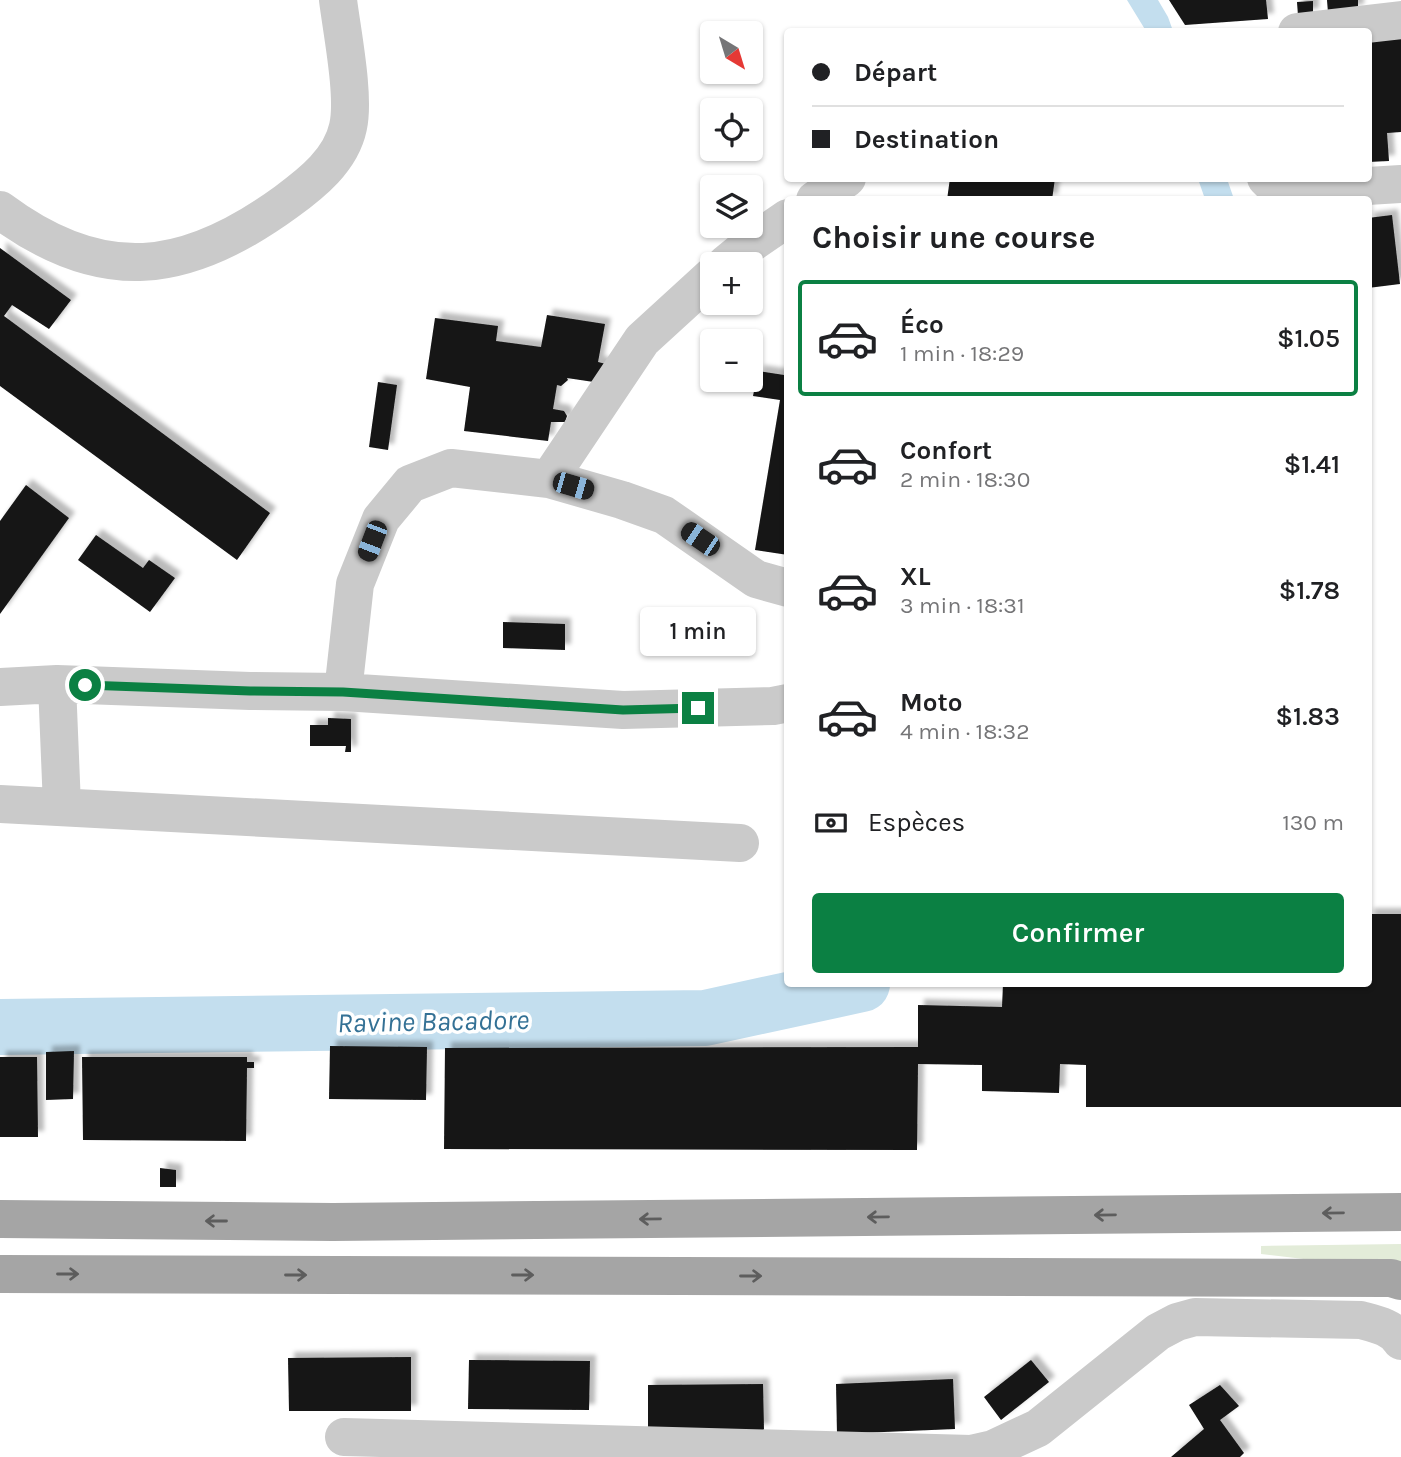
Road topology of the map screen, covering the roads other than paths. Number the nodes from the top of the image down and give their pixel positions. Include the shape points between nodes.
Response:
1 (338, 0) edge
2 (1401, 20) edge
3 (1332, 28) edge
4 (841, 182) edge
5 (1270, 182) edge
6 (1401, 184) edge
7 (822, 196) edge
8 (0, 210) edge
9 (784, 221) edge
10 (740, 252) edge
11 (700, 287) edge
12 (549, 479) junction
13 (784, 587) edge
14 (57, 684) junction
15 (0, 687) edge
16 (343, 692) junction
17 (784, 705) edge
18 (0, 804) edge
19 (62, 806) junction
20 (740, 843) dead end
21 (1401, 1212) edge
22 (0, 1219) edge
23 (0, 1274) edge
24 (1401, 1281) edge
25 (1401, 1341) edge
26 (344, 1437) dead end

1 - 8 street via 350,106 348,128 316,180 261,220 214,246 168,259 130,263 90,258 54,244
2 - 3 street
4 - 7 street
5 - 6 street via 1286,191
9 - 10 street
11 - 12 street via 642,340
12 - 13 street via 664,515 756,579
12 - 16 street via 451,468 410,484 381,519 355,584
14 - 15 street
14 - 16 street
14 - 19 street
16 - 17 street via 623,710
18 - 19 street
19 - 20 street
21 -> 22 main road via 333,1222
23 -> 24 main road
25 - 26 street via 1382,1326 1361,1320 1195,1317 1158,1332 1038,1428 971,1454

